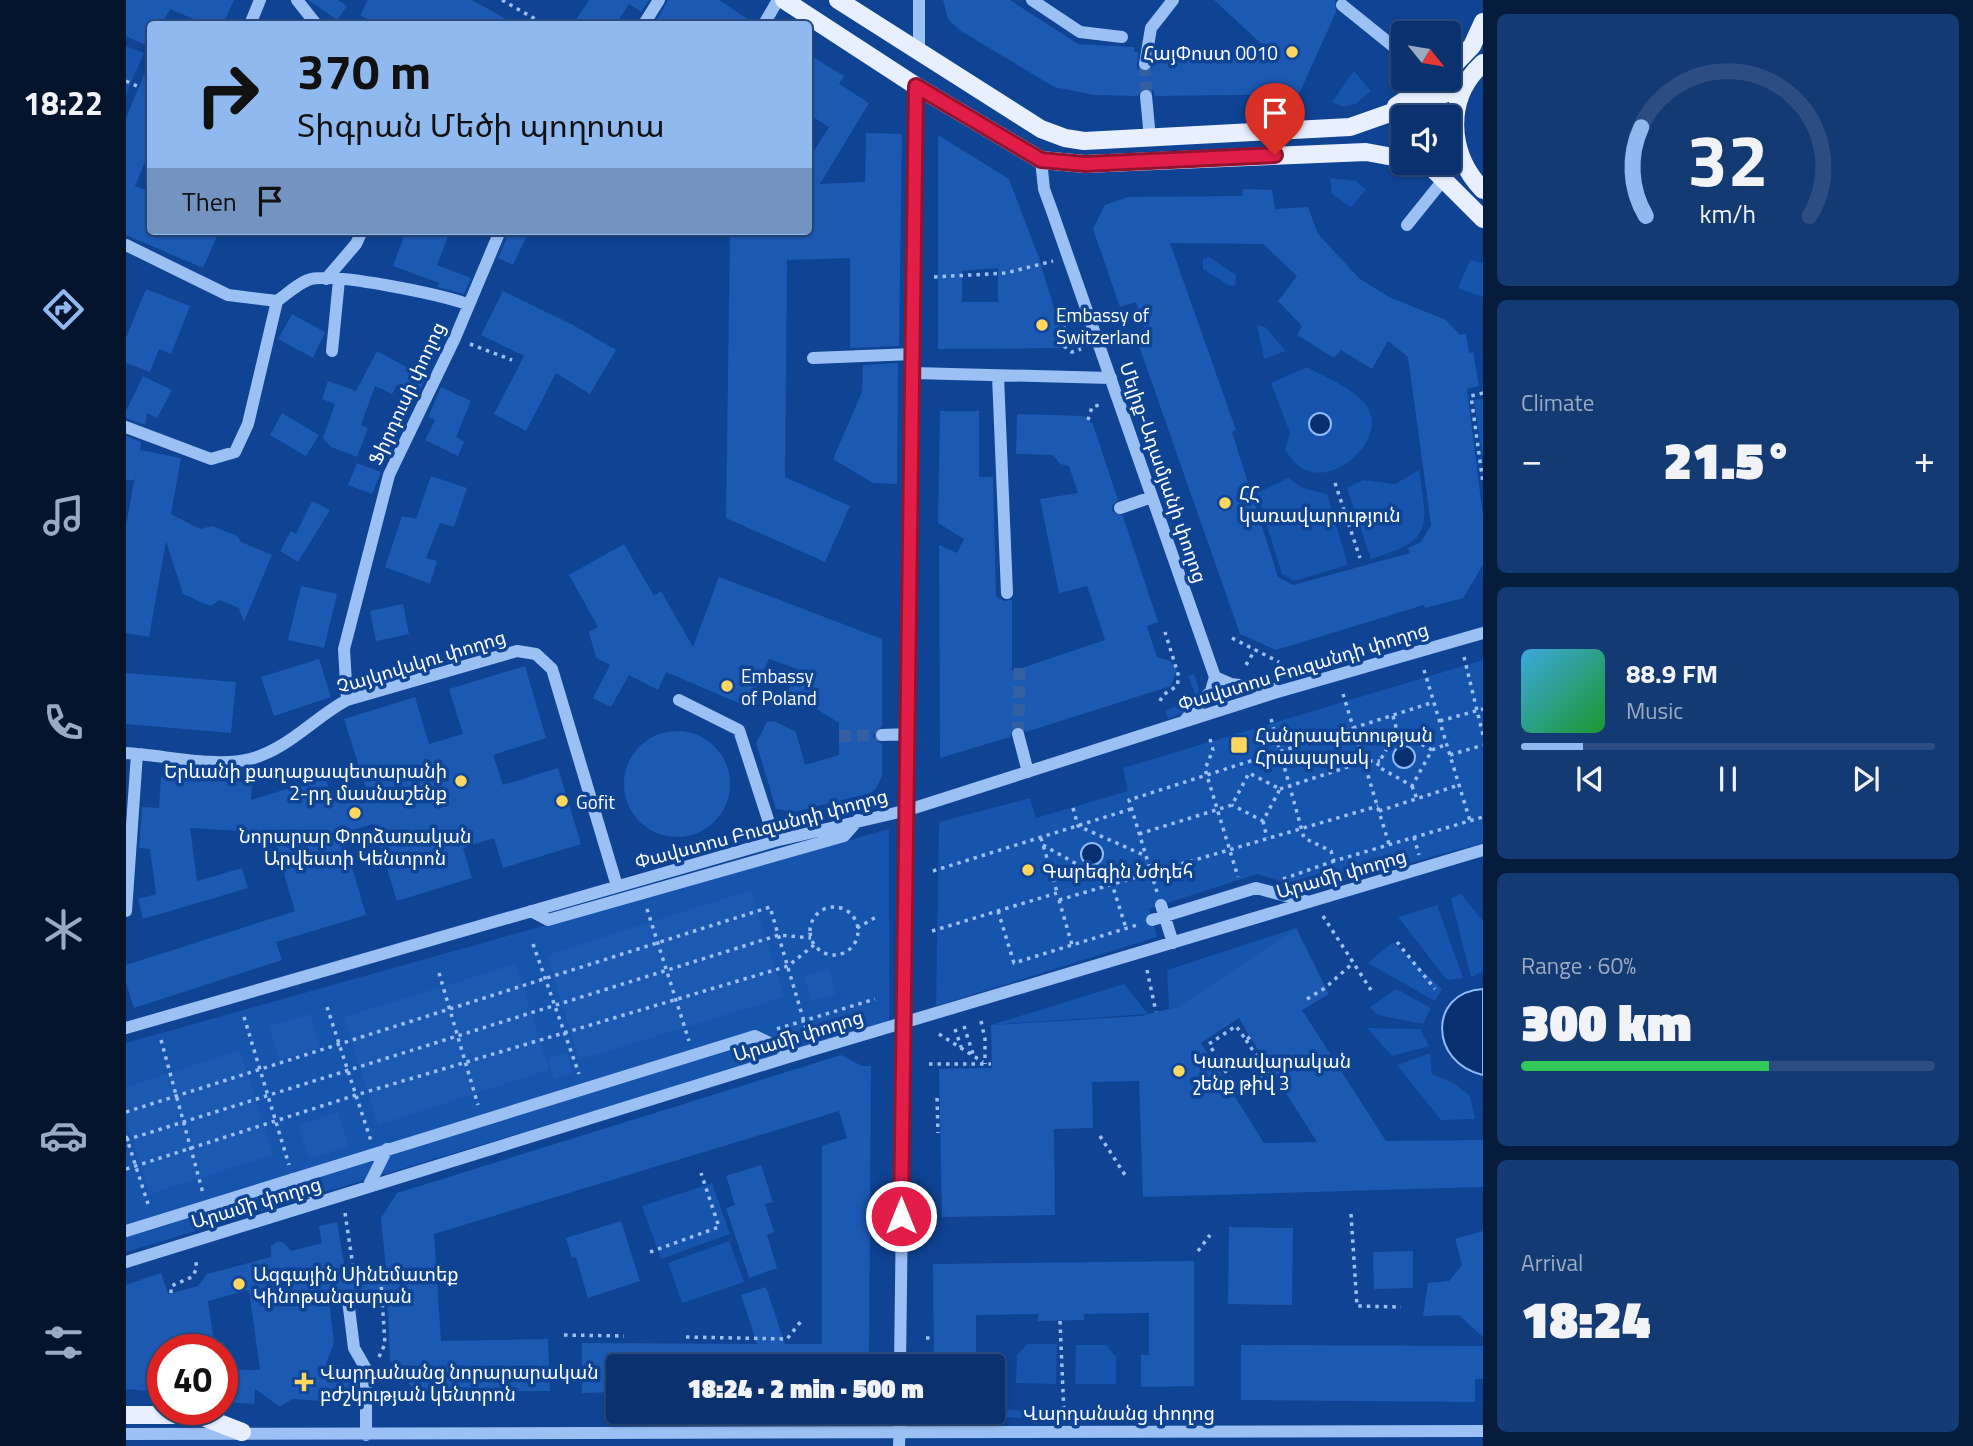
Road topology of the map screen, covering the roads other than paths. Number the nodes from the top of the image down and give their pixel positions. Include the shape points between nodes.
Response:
1 (260, 0) edge
2 (297, 0) edge
3 (659, 0) edge
4 (778, 0) edge
5 (784, 0) edge
6 (838, 0) edge
7 (919, 0) edge
8 (1032, 0) edge
9 (1173, 0) edge
10 (1342, 5) dead end
11 (252, 21) edge
12 (314, 21) edge
13 (646, 21) edge
14 (766, 21) edge
15 (1483, 22) edge
16 (1122, 37) dead end
17 (1391, 45) edge
18 (919, 52) junction
19 (1461, 57) edge
20 (1483, 62) edge
21 (1145, 64) tunnel mouth
22 (1461, 80) edge
23 (916, 86) junction
24 (1418, 91) edge
25 (1438, 91) edge
26 (1459, 91) edge
27 (1146, 96) tunnel mouth
28 (1368, 122) junction
29 (1041, 129) junction
30 (1150, 138) junction
31 (1391, 157) edge
32 (1041, 160) junction
33 (1439, 175) edge
34 (1452, 175) edge
35 (1444, 179) junction
36 (1478, 185) edge
37 (1483, 219) edge
38 (1407, 225) dead end
39 (360, 235) edge
40 (498, 235) edge
41 (126, 245) edge
42 (326, 279) junction
43 (339, 280) junction
44 (277, 302) junction
45 (467, 304) junction
46 (332, 351) dead end
47 (913, 354) junction
48 (813, 358) dead end
49 (913, 373) junction
50 (998, 376) junction
51 (1111, 378) junction
52 (126, 427) edge
53 (1152, 497) junction
54 (1120, 508) dead end
55 (1007, 593) dead end
56 (1483, 633) edge
57 (1214, 677) junction
58 (1288, 689) junction
59 (347, 700) junction
60 (679, 701) dead end
61 (1180, 723) junction
62 (909, 734) junction
63 (1018, 734) tunnel mouth
64 (882, 735) tunnel mouth
65 (131, 754) edge
66 (1028, 772) junction
67 (908, 810) junction
68 (858, 820) junction
69 (775, 841) junction
70 (1483, 850) edge
71 (617, 886) junction
72 (1310, 902) junction
73 (126, 911) edge
74 (531, 911) junction
75 (1172, 943) junction
76 (902, 1025) junction
77 (126, 1028) edge
78 (794, 1055) junction
79 (381, 1151) junction
80 (293, 1179) junction
81 (368, 1187) junction
82 (323, 1201) junction
83 (126, 1231) edge
84 (126, 1262) edge
85 (348, 1300) dead end
86 (900, 1354) edge
87 (126, 1415) edge
88 (899, 1424) edge
89 (1265, 1431) junction
90 (1483, 1431) edge
91 (242, 1432) junction
92 (899, 1432) junction
93 (126, 1434) edge
94 (366, 1435) junction
95 (346, 1441) edge
96 (899, 1446) edge
97 (1265, 1446) edge

1 - 11 street
2 - 12 street
3 - 13 street
4 - 14 street
5 - 23 main road
6 - 18 main road
7 - 18 street
8 - 16 street via 1080,32
9 - 21 street via 1151,28
10 - 17 street
15 - 19 main road
18 - 29 main road
20 - 22 main road
23 - 32 main road
23 - 47 street
24 - 28 main road
25 - 28 main road
26 - 36 main road via 1455,138
27 - 30 street
28 - 30 main road via 1350,127
29 - 30 main road via 1084,141
29 - 32 main road
31 - 32 main road via 1366,152 1085,164
32 - 51 street, Մելիք-Ադամյանի փողոց via 1044,189
33 - 35 main road
34 - 36 main road
35 - 37 main road
35 - 38 street
39 - 42 street
40 - 45 street, Ֆիրդուսի փողոց
41 - 44 street via 228,295
42 - 43 street
42 - 44 street via 308,279
43 - 45 street via 436,293
43 - 46 street
44 - 52 street via 248,424 235,452 211,459
45 - 59 street, Ֆիրդուսի փողոց via 388,475 344,649
47 - 48 street
47 - 49 street
49 - 50 street
49 - 62 street
50 - 51 street
50 - 55 street
51 - 53 street, Մելիք-Ադամյանի փողոց
53 - 54 street
53 - 57 street, Մելիք-Ադամյանի փողոց
56 - 58 street, Փավստոս Բուզանդի փողոց
57 - 58 street via 1251,688
57 - 61 street via 1211,691
58 - 61 street, Փավստոս Բուզանդի փողոց
59 - 65 street, Չայկովսկու փողոց via 252,759
59 - 71 street, Չայկովսկու փողոց via 517,651 536,654 552,670
60 - 69 street via 739,730
61 - 66 street, Փավստոս Բուզանդի փողոց
62 - 64 street
62 - 67 street
63 - 66 street
65 - 73 street
66 - 67 street, Փավստոս Բուզանդի փողոց
67 - 68 street, Փավստոս Բուզանդի փողոց
67 - 76 street
68 - 69 street, Փավստոս Բուզանդի փողոց
68 - 74 street via 844,836 548,920
69 - 71 street, Փավստոս Բուզանդի փողոց
70 - 72 street, Արամի փողոց
71 - 74 street, Փավստոս Բուզանդի փողոց
72 - 75 street, Արամի փողոց
72 - 75 street via 1250,890 1159,914
74 - 77 street, Փավստոս Բուզանդի փողոց
75 - 76 street, Արամի փողոց
76 - 78 street, Արամի փողոց
76 - 86 street
78 - 79 street via 755,1036
78 - 81 street, Արամի փողոց
79 - 80 street
79 - 81 street
80 - 82 street
80 - 83 street
81 - 82 street, Արամի փողոց
82 - 84 street, Արամի փողոց
85 - 94 street via 354,1348 366,1369
87 - 91 main road via 198,1415
88 - 92 street
89 - 90 street, Վարդանանց փողոց
89 - 92 street, Վարդանանց փողոց
89 - 97 street
91 - 93 street, Վարդանանց փողոց
91 - 95 street, Վարդանանց փողոց
92 - 94 street, Վարդանանց փողոց
92 - 96 street
94 - 95 street, Վարդանանց փողոց

